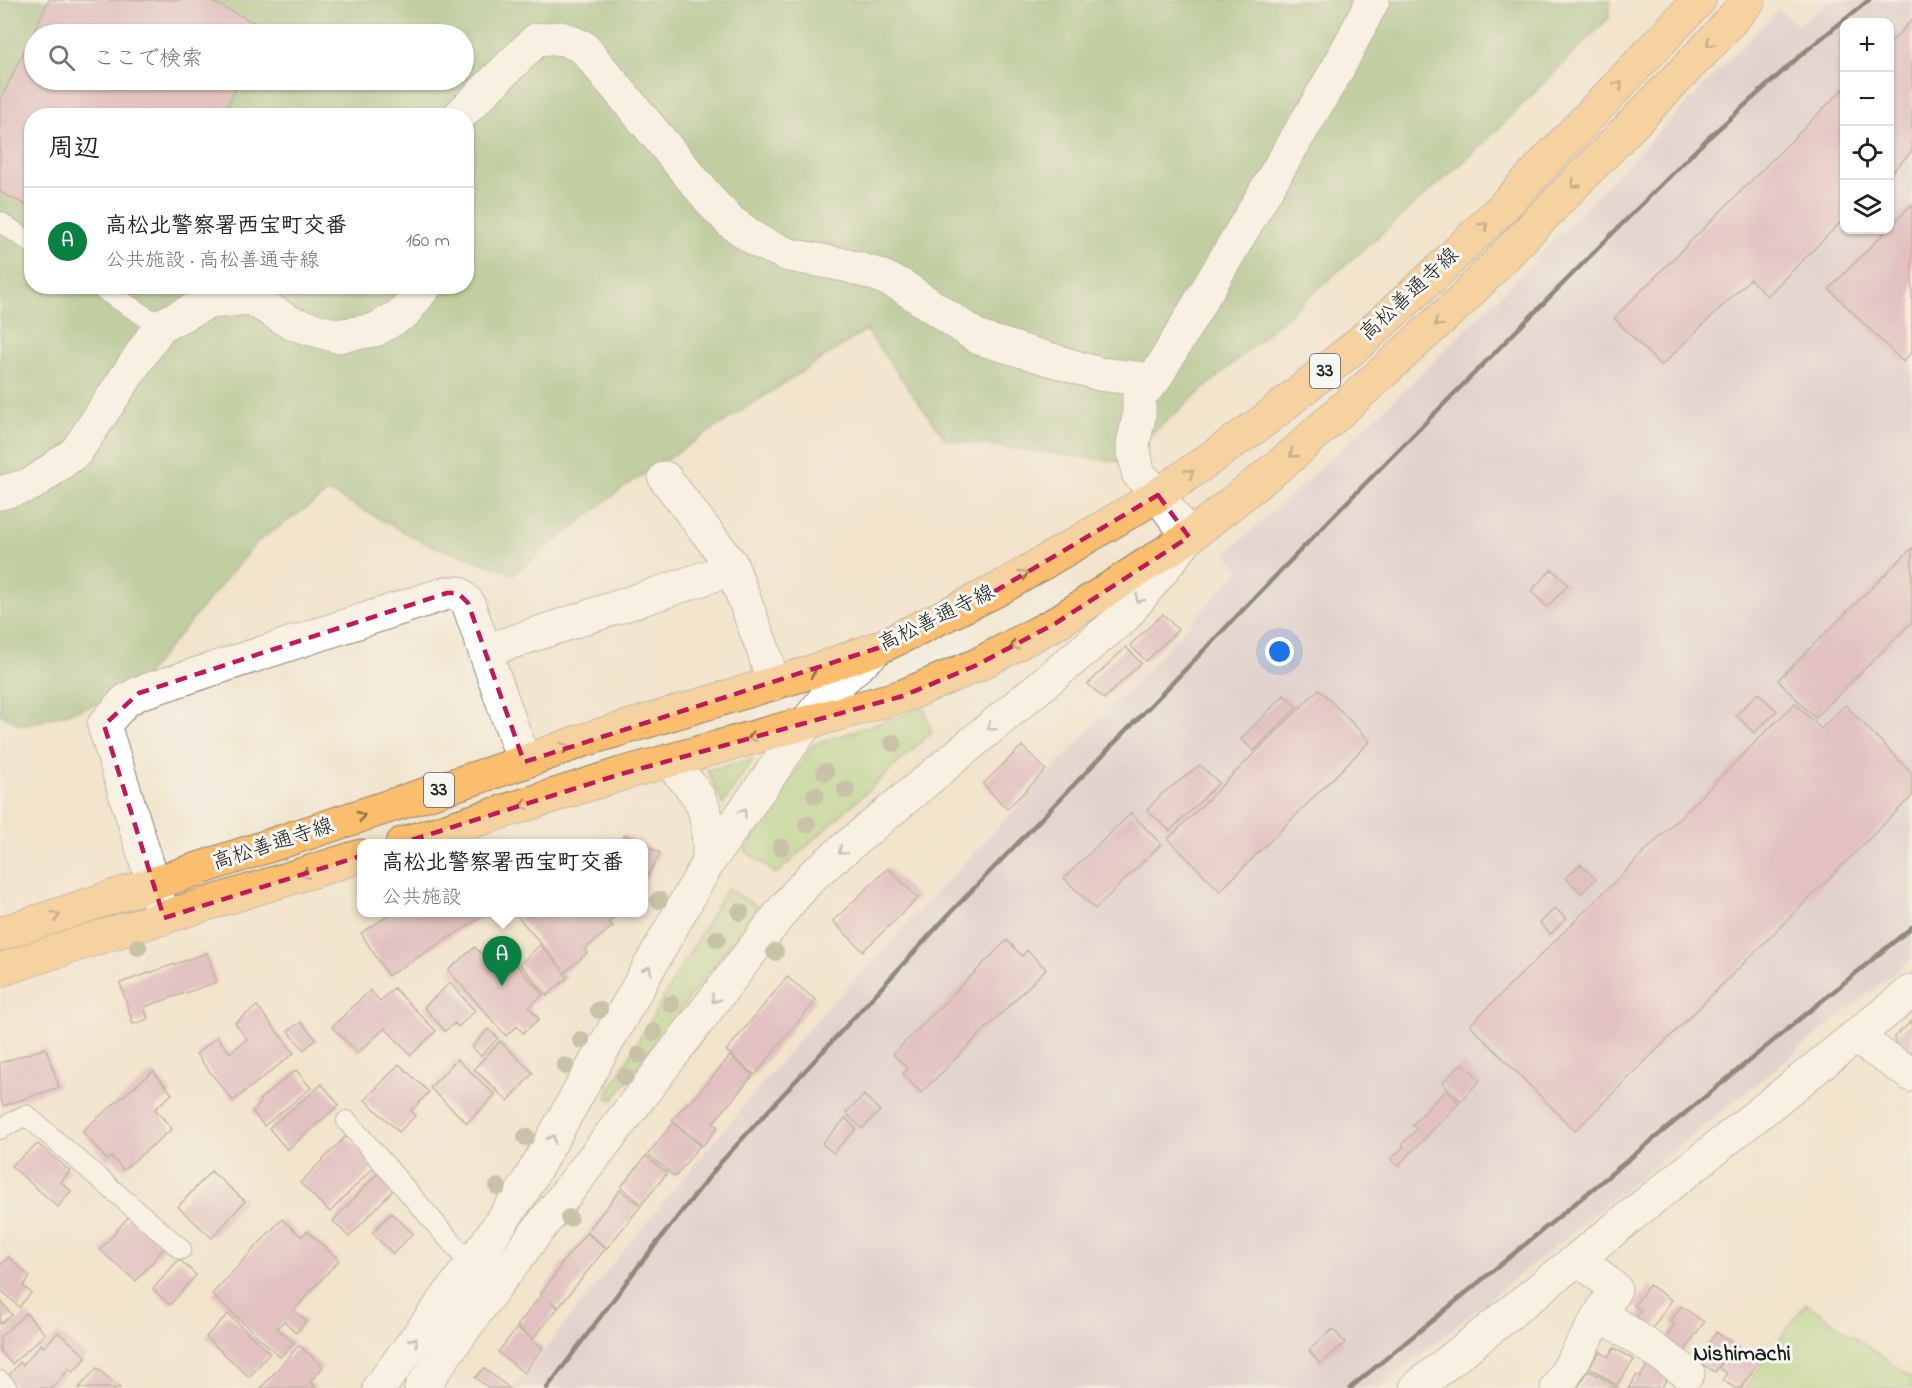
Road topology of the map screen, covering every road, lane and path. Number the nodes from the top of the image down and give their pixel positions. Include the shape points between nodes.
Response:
1 (1372, 0) edge
2 (1700, 0) edge
3 (1749, 0) edge
4 (467, 108) edge
5 (0, 222) edge
6 (24, 238) edge
7 (111, 294) edge
8 (419, 294) edge
9 (160, 326) junction
10 (1155, 380) junction
11 (665, 478) dead end
12 (0, 494) edge
13 (1158, 495) junction
14 (1188, 537) junction
15 (732, 569) junction
16 (878, 648) junction
17 (485, 651) junction
18 (773, 684) junction
19 (807, 722) junction
20 (668, 761) junction
21 (524, 762) junction
22 (415, 839) edge
23 (357, 857) edge
24 (709, 861) junction
25 (153, 884) junction
26 (164, 918) junction
27 (0, 934) edge
28 (0, 970) edge
29 (1912, 991) edge
30 (1855, 1037) junction
31 (1912, 1075) edge
32 (347, 1121) dead end
33 (0, 1130) edge
34 (181, 1249) dead end
35 (1579, 1258) junction
36 (471, 1265) junction
37 (1601, 1314) junction
38 (1689, 1373) dead end
39 (0, 1381) edge
40 (7, 1388) edge
41 (379, 1388) edge
42 (421, 1388) edge
43 (1416, 1388) edge
44 (1557, 1388) edge

1 - 10 street via 1338,68
13 -> 2 main road, 高松善通寺線 / 33 via 1265,420 1357,345 1436,273
3 -> 14 main road, 高松善通寺線 / 33 via 1462,300 1291,456
4 - 10 street via 536,40 561,38 583,47 716,206 759,242 789,255 878,275 902,286 979,338 1099,374
5 - 6 lane
7 - 9 lane
8 - 9 street via 404,313 375,330 338,336 291,323 251,298 209,302
9 - 12 street via 76,452 32,484
10 - 13 street via 1138,396 1139,417 1133,444 1138,473
11 - 15 street
13 - 14 street
16 -> 13 main road, 高松善通寺線 / 33 via 997,590
14 -> 19 main road, 高松善通寺線 / 33 via 1056,623 977,665 903,696
14 -> 42 street via 1125,615 813,875
15 - 17 street
15 - 18 street
18 -> 16 main road, 高松善通寺線 / 33
16 - 19 street via 834,686
17 - 21 street
17 - 25 street via 468,603 458,593 447,593 139,693 125,701 104,725
21 -> 18 main road, 高松善通寺線 / 33 via 581,741
19 -> 20 main road, 高松善通寺線 / 33
24 -> 19 street
20 -> 22 main road, 高松善通寺線 / 33
20 - 24 street via 702,801 709,825
25 -> 21 main road, 高松善通寺線 / 33
23 -> 26 main road, 高松善通寺線
36 -> 24 street via 523,1191
25 - 26 street
27 -> 25 main road, 高松善通寺線 / 33
26 - 28 main road, 高松善通寺線
29 - 30 street
30 - 31 street
30 - 35 street
32 - 36 lane
33 - 34 lane via 26,1114
35 - 37 street via 1615,1289
35 - 43 street
41 -> 36 street
37 - 38 street
37 - 44 street
39 - 40 lane

